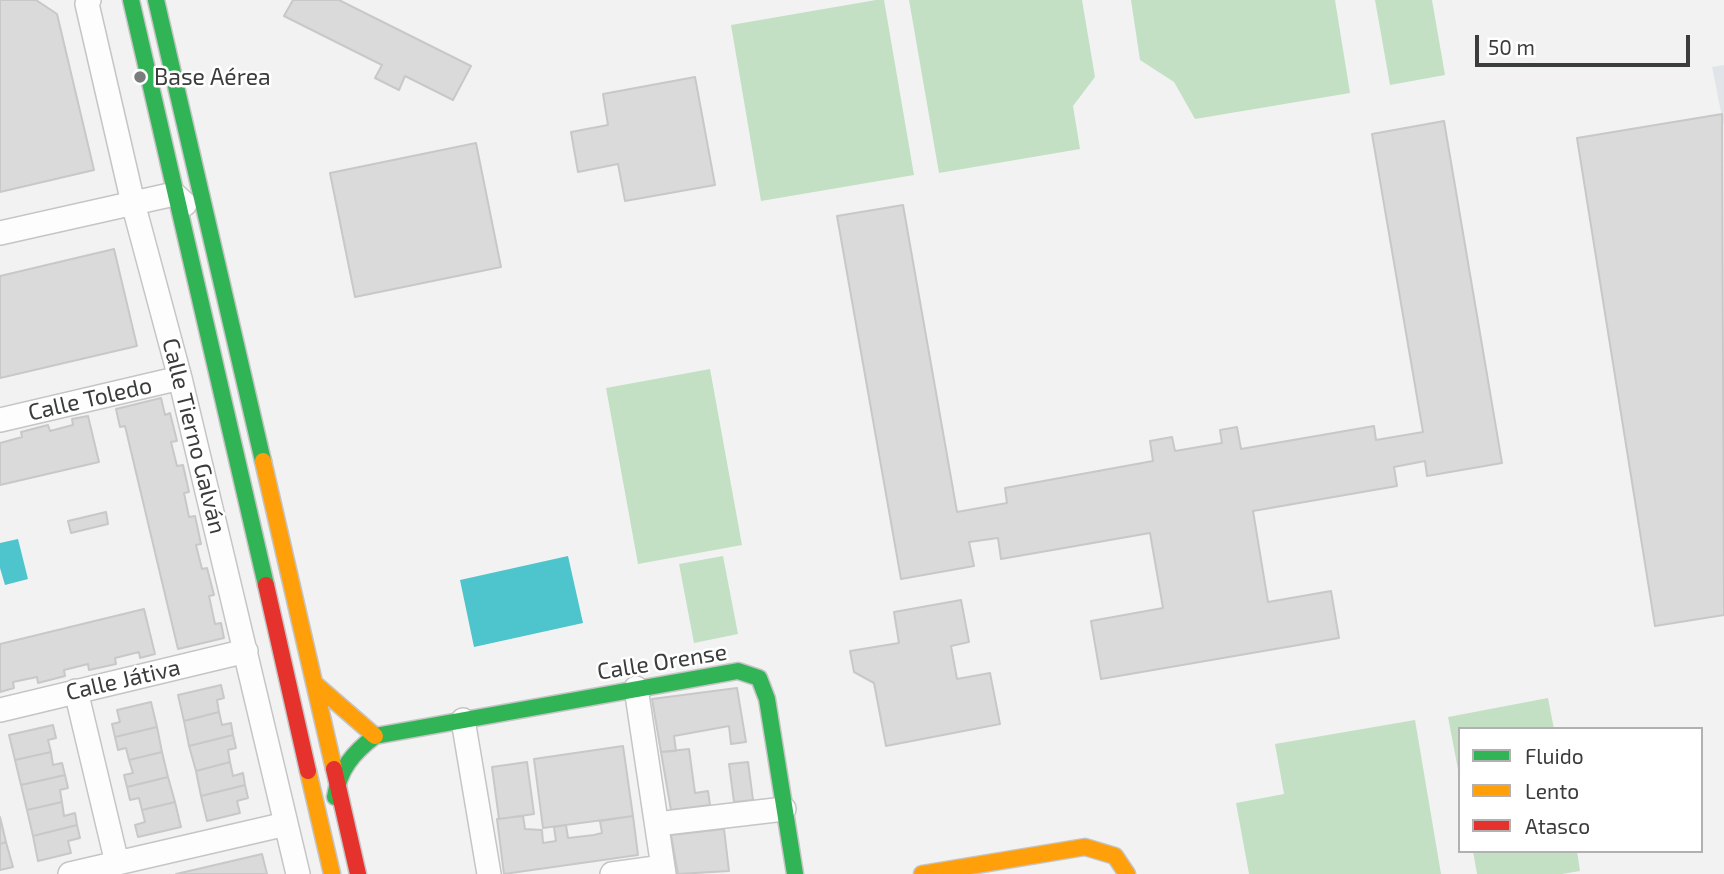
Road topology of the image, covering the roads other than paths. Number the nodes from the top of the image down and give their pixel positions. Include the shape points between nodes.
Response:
1 (89, 0) edge
2 (131, 0) edge
3 (156, 0) edge
4 (174, 194) junction
5 (133, 203) junction
6 (0, 233) edge
7 (218, 268) junction
8 (180, 378) junction
9 (0, 420) edge
10 (246, 652) junction
11 (314, 683) junction
12 (636, 688) junction
13 (76, 691) junction
14 (0, 709) edge
15 (463, 720) junction
16 (375, 736) junction
17 (337, 782) junction
18 (784, 809) junction
19 (286, 824) junction
20 (657, 824) junction
21 (117, 863) junction
22 (146, 865) edge
23 (664, 870) edge
24 (960, 871) edge
25 (70, 874) edge
26 (298, 874) edge
27 (331, 874) edge
28 (343, 874) edge
29 (358, 874) edge
30 (489, 874) edge
31 (611, 874) edge
32 (795, 874) edge
33 (922, 874) edge
34 (1127, 874) edge

1 - 5 street, Calle Tierno Galván
2 - 4 main road, Calle Tierno Galván
3 - 7 main road, Calle Tierno Galván
4 - 5 street
4 - 7 street, Calle Tierno Galván via 191,212
4 - 27 main road, Calle Tierno Galván
5 - 6 street
5 - 8 street, Calle Tierno Galván
7 - 11 main road, Calle Tierno Galván
8 - 9 street, Calle Toledo
8 - 10 street, Calle Tierno Galván
10 - 13 street, Calle Játiva
10 - 19 street, Calle Tierno Galván
11 - 16 main road
11 - 17 main road, Calle Tierno Galván
12 - 15 main road, Calle Orense
12 - 18 main road, Calle Orense via 738,671 759,678 767,699
12 - 20 street
13 - 14 street, Calle Játiva
13 - 21 street
15 - 16 main road, Calle Orense
15 - 30 street
16 - 17 main road via 351,754
17 - 28 main road, Calle Tierno Galván via 332,822
17 - 29 main road, Calle Tierno Galván
18 - 20 street
18 - 32 main road, Calle Orense
19 - 22 street
19 - 26 street, Calle Tierno Galván
20 - 23 street
21 - 22 street
21 - 25 street
23 - 31 street
24 - 33 main road
24 - 34 main road via 1085,847 1115,856

